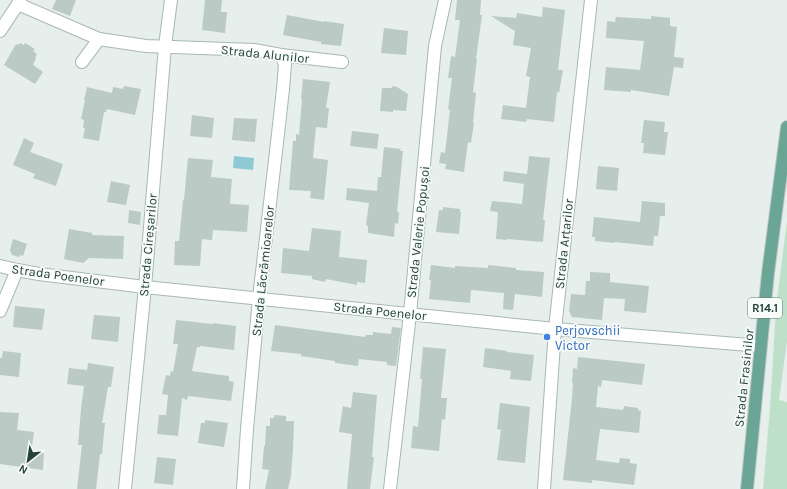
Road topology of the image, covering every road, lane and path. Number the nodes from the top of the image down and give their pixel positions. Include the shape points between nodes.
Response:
1 (171, 0) edge
2 (445, 0) edge
3 (591, 0) edge
4 (19, 2) edge
5 (0, 31) edge
6 (99, 39) junction
7 (165, 46) junction
8 (281, 55) junction
9 (82, 62) dead end
10 (342, 62) dead end
11 (787, 127) edge
12 (0, 266) edge
13 (17, 270) junction
14 (145, 287) junction
15 (259, 298) junction
16 (0, 310) edge
17 (410, 314) junction
18 (555, 329) junction
19 (761, 346) junction
20 (125, 489) edge
21 (243, 489) edge
22 (390, 489) edge
23 (544, 489) edge
24 (747, 489) edge

1 - 7 street, Strada Cireșarilor
2 - 17 street, Strada Valerie Popușoi via 435,46
3 - 18 street, Strada Arțarilor
4 - 5 street
4 - 6 street, Strada Alunilor
6 - 7 street, Strada Alunilor via 140,46
6 - 9 street
7 - 8 street, Strada Alunilor via 254,50
7 - 14 street, Strada Cireșarilor
8 - 10 street, Strada Alunilor
8 - 15 street, Strada Lăcrămioarelor via 285,64 283,89
11 - 19 main road, Strada Frasinilor / R14.1
12 - 13 street, Strada Poenelor
13 - 14 street, Strada Poenelor
13 - 16 street
14 - 15 street, Strada Poenelor
14 - 20 street, Strada Cireșarilor
15 - 17 street, Strada Poenelor
15 - 21 street, Strada Lăcrămioarelor
17 - 18 street, Strada Poenelor
17 - 22 street, Strada Valerie Popușoi
18 - 19 street, Strada Poenelor
18 - 23 street, Strada Arțarilor
19 - 24 main road, Strada Frasinilor / R14.1

